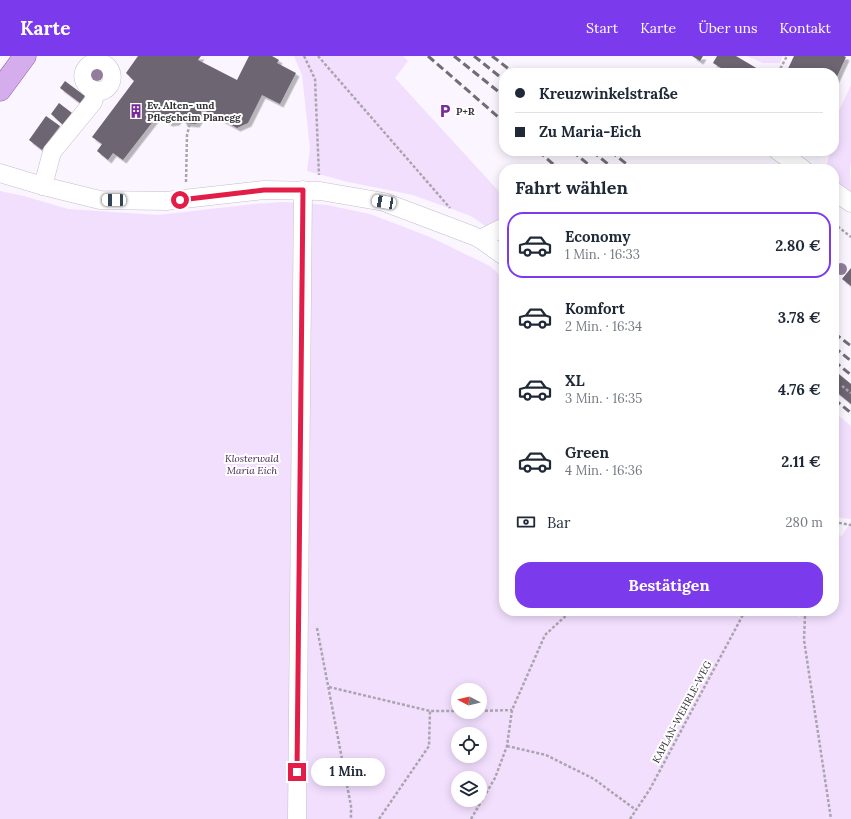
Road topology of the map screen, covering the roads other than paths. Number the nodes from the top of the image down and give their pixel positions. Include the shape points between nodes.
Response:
1 (25, 56) edge
2 (0, 90) edge
3 (96, 91) dead end
4 (785, 156) edge
5 (796, 164) edge
6 (0, 173) edge
7 (43, 186) junction
8 (311, 191) junction
9 (839, 194) edge
10 (851, 202) edge
11 (499, 230) edge
12 (480, 239) junction
13 (499, 252) edge
14 (296, 819) edge

1 - 2 main road
3 - 7 street via 93,102 52,152
4 - 5 street
6 - 7 street
7 - 8 street via 100,200 166,201 264,190
8 - 12 street via 384,202
8 - 14 street
9 - 10 street
11 - 12 street
12 - 13 street

